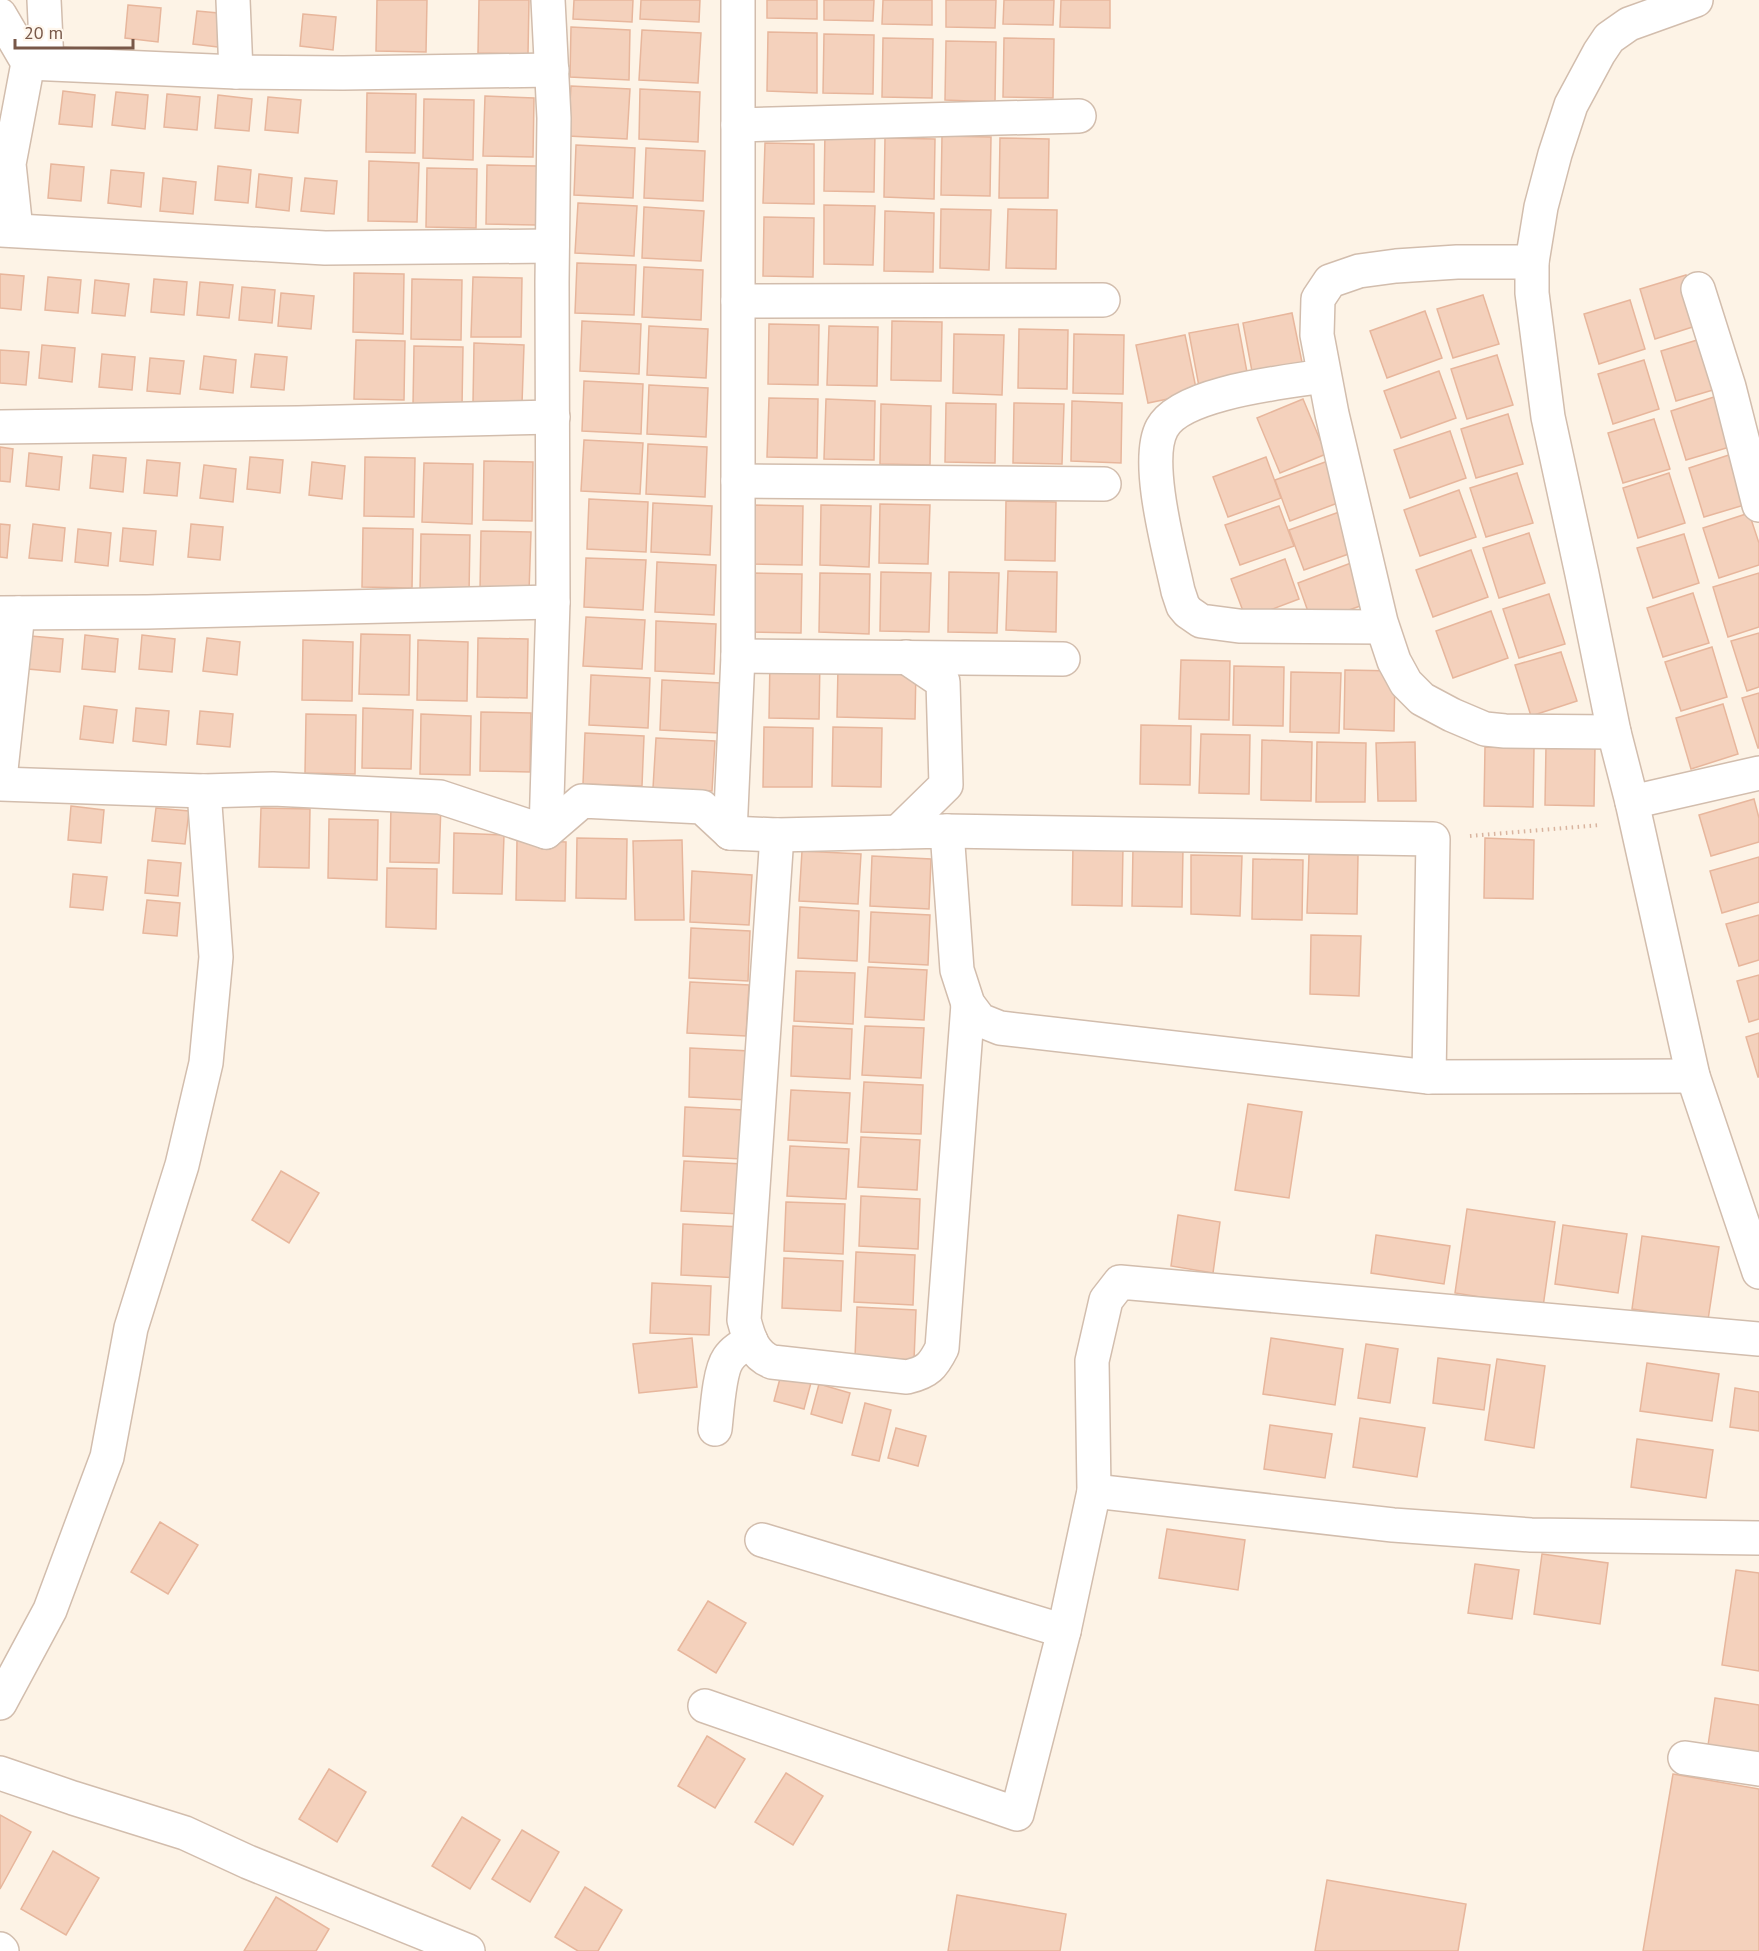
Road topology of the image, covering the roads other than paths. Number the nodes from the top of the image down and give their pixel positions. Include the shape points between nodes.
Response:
1 (44, 0) edge
2 (233, 0) edge
3 (548, 0) edge
4 (738, 0) edge
5 (1696, 0) edge
6 (0, 15) edge
7 (37, 63) junction
8 (552, 70) junction
9 (236, 72) junction
10 (1079, 116) dead end
11 (738, 125) junction
12 (4, 166) edge
13 (8, 230) edge
14 (552, 246) junction
15 (1532, 262) junction
16 (1698, 289) dead end
17 (1103, 300) dead end
18 (738, 301) junction
19 (1324, 376) junction
20 (553, 417) junction
21 (0, 427) edge
22 (738, 481) junction
23 (1104, 484) dead end
24 (1759, 505) edge
25 (553, 603) junction
26 (9, 613) edge
27 (1382, 627) junction
28 (738, 656) junction
29 (906, 657) junction
30 (1064, 659) dead end
31 (1614, 732) junction
32 (1759, 773) edge
33 (0, 779) edge
34 (0, 784) edge
35 (204, 791) junction
36 (1634, 812) junction
37 (947, 831) junction
38 (546, 832) junction
39 (898, 832) junction
40 (730, 833) junction
41 (777, 835) junction
42 (968, 1004) junction
43 (1693, 1076) junction
44 (1429, 1077) junction
45 (1759, 1272) edge
46 (1759, 1340) edge
47 (750, 1341) junction
48 (715, 1429) dead end
49 (1094, 1491) junction
50 (1759, 1538) edge
51 (762, 1540) dead end
52 (1064, 1631) junction
53 (0, 1703) edge
54 (705, 1706) dead end
55 (1685, 1758) dead end
56 (1759, 1770) edge
57 (0, 1773) edge
58 (468, 1951) edge

1 - 7 street
2 - 9 street
3 - 8 street
4 - 11 street
5 - 15 street via 1629,24 1609,38 1599,53 1571,105 1541,207
6 - 7 street
7 - 9 street
7 - 12 street
8 - 9 street
8 - 14 street
10 - 11 street
11 - 18 street
12 - 13 street
13 - 14 street via 325,248
14 - 20 street
15 - 19 street via 1396,266 1330,280 1318,300 1317,335
15 - 31 street via 1532,293 1548,417
16 - 24 street via 1729,387
17 - 18 street
18 - 22 street
19 - 27 street
19 - 27 street via 1197,401 1163,425 1156,446 1157,485 1178,591 1183,606 1201,621 1239,626
20 - 21 street
20 - 25 street
22 - 23 street
22 - 28 street
25 - 26 street
25 - 38 street
26 - 33 street
27 - 31 street via 1406,683 1422,699 1452,715 1485,729
28 - 29 street
28 - 40 street
29 - 30 street
29 - 39 street via 944,682 946,784
31 - 36 street
32 - 36 street
34 - 35 street
35 - 38 street via 273,789 440,797
35 - 53 street via 216,957 206,1063 182,1165 131,1328 107,1457 50,1610
36 - 43 street
37 - 39 street
37 - 42 street via 957,970
37 - 44 street via 1433,839
38 - 40 street via 582,801 702,807
39 - 41 street
40 - 41 street
41 - 47 street via 744,1320
42 - 44 street via 980,1020 1000,1028
42 - 47 street via 942,1348 935,1363 922,1374 907,1377 772,1362 762,1358
43 - 44 street
43 - 45 street
46 - 49 street via 1120,1282 1106,1300 1092,1361
47 - 48 street via 727,1360
49 - 50 street via 1473,1531
49 - 52 street
51 - 52 street
52 - 54 street via 1017,1814
55 - 56 street
57 - 58 street via 185,1833

